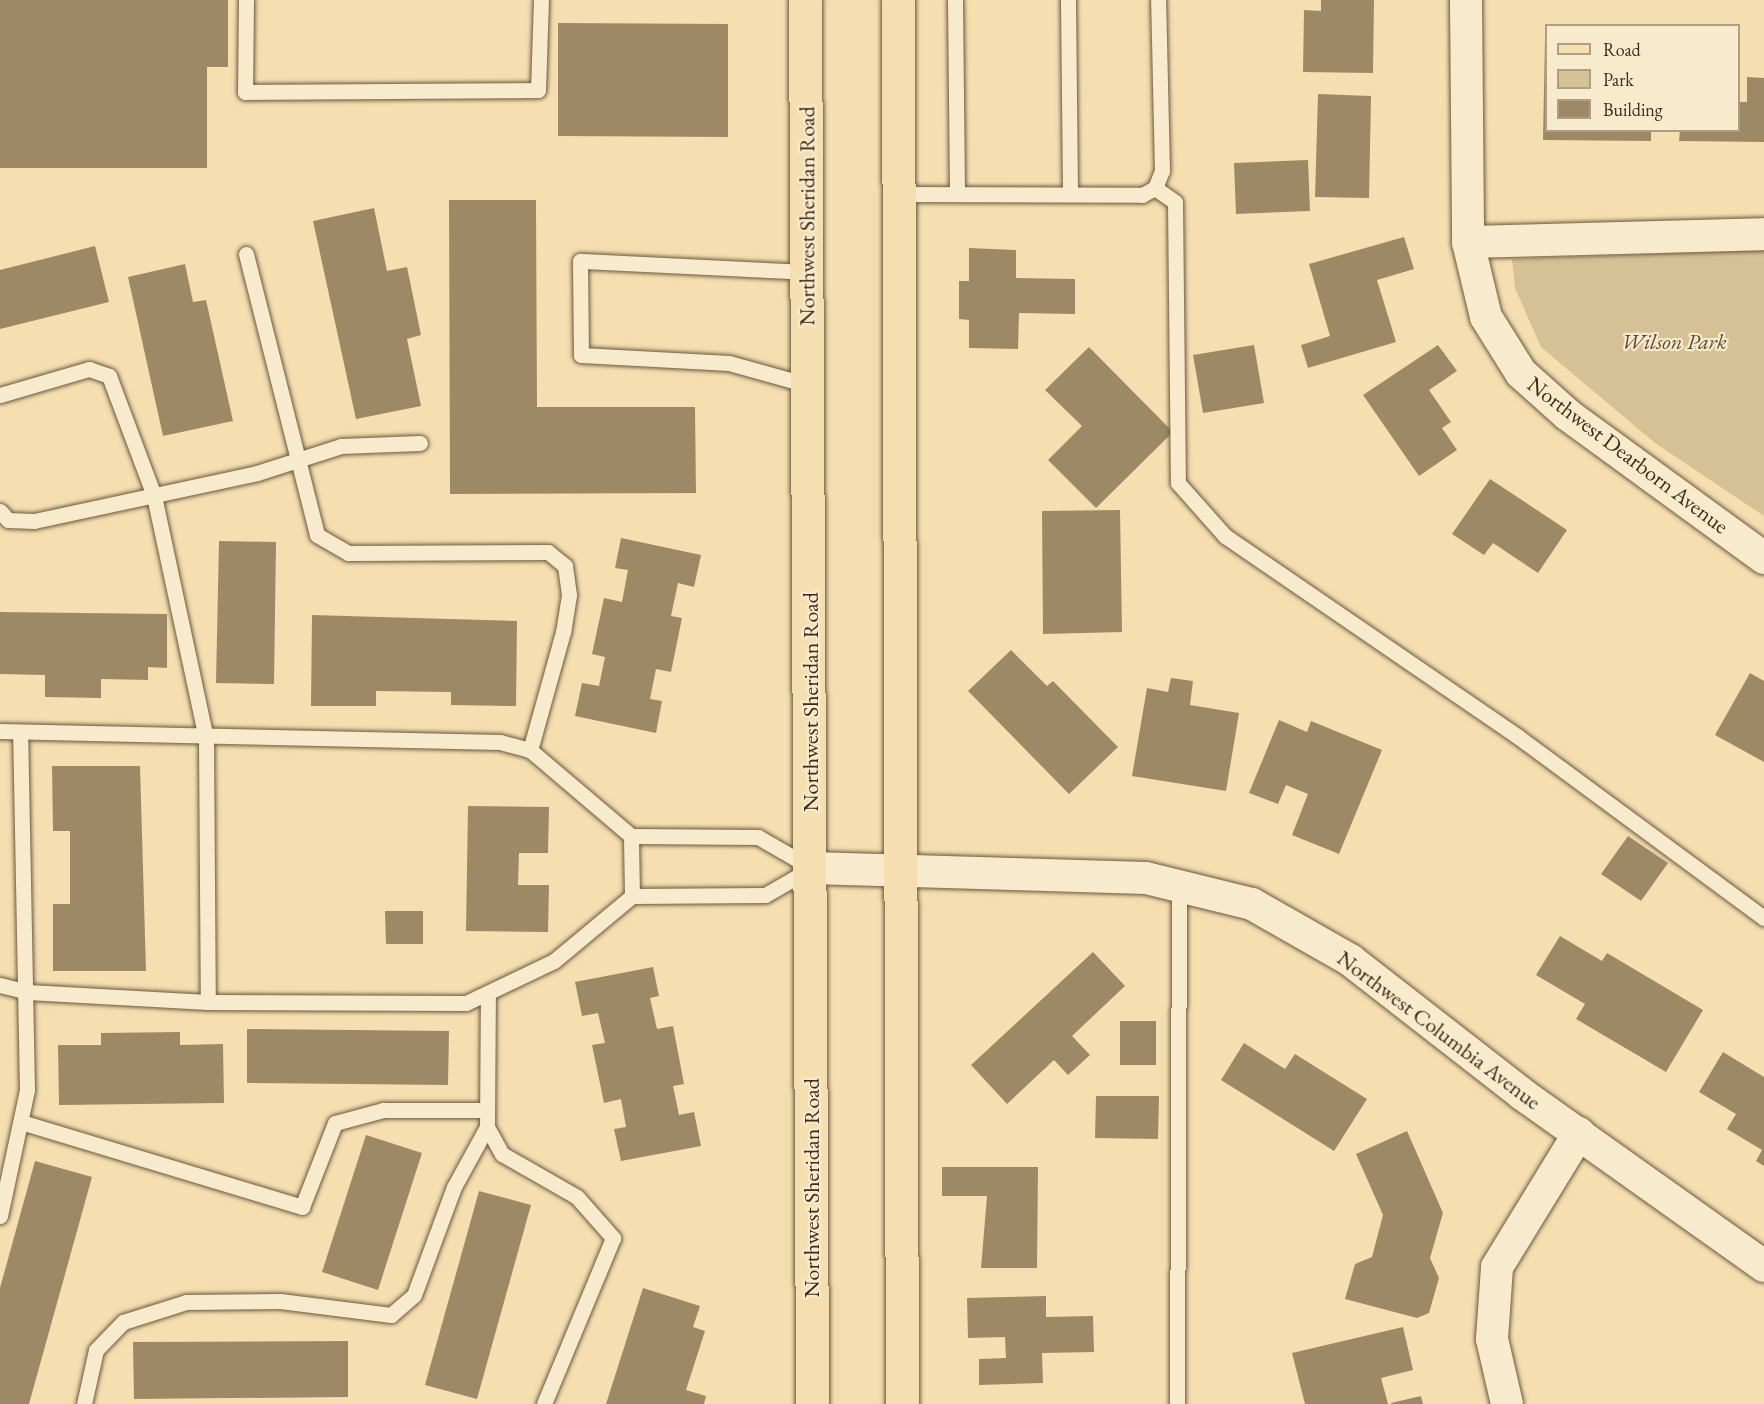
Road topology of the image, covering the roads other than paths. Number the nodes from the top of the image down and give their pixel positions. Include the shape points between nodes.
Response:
1 (246, 0) edge
2 (541, 0) edge
3 (805, 0) edge
4 (898, 0) edge
5 (955, 0) edge
6 (1068, 0) edge
7 (1158, 0) edge
8 (1466, 0) edge
9 (1155, 188) junction
10 (898, 194) junction
11 (957, 194) junction
12 (1070, 194) junction
13 (1764, 234) edge
14 (1468, 242) junction
15 (246, 254) dead end
16 (807, 272) junction
17 (808, 385) junction
18 (0, 395) edge
19 (420, 443) dead end
20 (297, 459) junction
21 (154, 496) junction
22 (0, 511) edge
23 (1764, 558) edge
24 (0, 731) edge
25 (20, 732) junction
26 (206, 739) junction
27 (530, 750) junction
28 (631, 836) junction
29 (812, 868) junction
30 (900, 871) junction
31 (1179, 887) junction
32 (632, 896) junction
33 (1764, 918) edge
34 (0, 985) edge
35 (28, 992) junction
36 (488, 996) junction
37 (208, 1002) junction
38 (486, 1110) junction
39 (21, 1122) junction
40 (487, 1127) junction
41 (1579, 1133) junction
42 (0, 1216) edge
43 (1764, 1266) edge
44 (84, 1404) edge
45 (544, 1404) edge
46 (812, 1404) edge
47 (902, 1404) edge
48 (1177, 1404) edge
49 (1507, 1404) edge

1 - 2 lane via 245,92 538,90
3 - 16 main road, Northwest Sheridan Road
4 - 10 main road
5 - 11 lane
6 - 12 lane
7 - 9 lane via 1162,171
8 - 14 street, Northwest Dearborn Avenue
9 - 12 lane via 1142,195
9 - 33 lane via 1175,202 1178,483 1225,536 1517,736
10 - 11 lane
10 - 30 main road
11 - 12 lane
13 - 14 street
14 - 23 street, Northwest Dearborn Avenue via 1486,317 1521,373 1568,415
15 - 20 lane
16 - 17 main road, Northwest Sheridan Road
16 - 17 lane via 580,261 581,355 729,363
17 - 29 main road, Northwest Sheridan Road
18 - 21 lane via 88,369 109,376
19 - 20 lane via 341,446
20 - 21 lane
20 - 27 lane via 317,535 348,553 548,552 565,566 569,595 563,632
21 - 22 lane via 34,521 8,520
21 - 26 lane
24 - 25 lane
25 - 26 lane
25 - 35 lane
26 - 27 lane via 500,742
26 - 37 lane
27 - 28 lane
28 - 29 lane via 759,837
28 - 32 lane
29 - 30 street, Northwest Columbia Avenue
29 - 32 lane via 765,896
29 - 46 main road, Northwest Sheridan Road
30 - 31 street, Northwest Columbia Avenue via 1146,878
30 - 47 main road
31 - 41 street, Northwest Columbia Avenue via 1252,904 1350,960
31 - 48 lane
32 - 36 lane via 554,961
34 - 35 lane
35 - 37 lane
35 - 39 lane
36 - 37 lane via 466,1004
36 - 38 lane
38 - 39 lane via 383,1110 335,1123 302,1207
38 - 40 lane
39 - 42 lane
40 - 44 lane via 454,1187 414,1295 392,1315 280,1301 186,1302 123,1322 96,1350
40 - 45 lane via 502,1154 577,1197 613,1238
41 - 43 street, Northwest Columbia Avenue
41 - 49 street via 1497,1267 1492,1339

